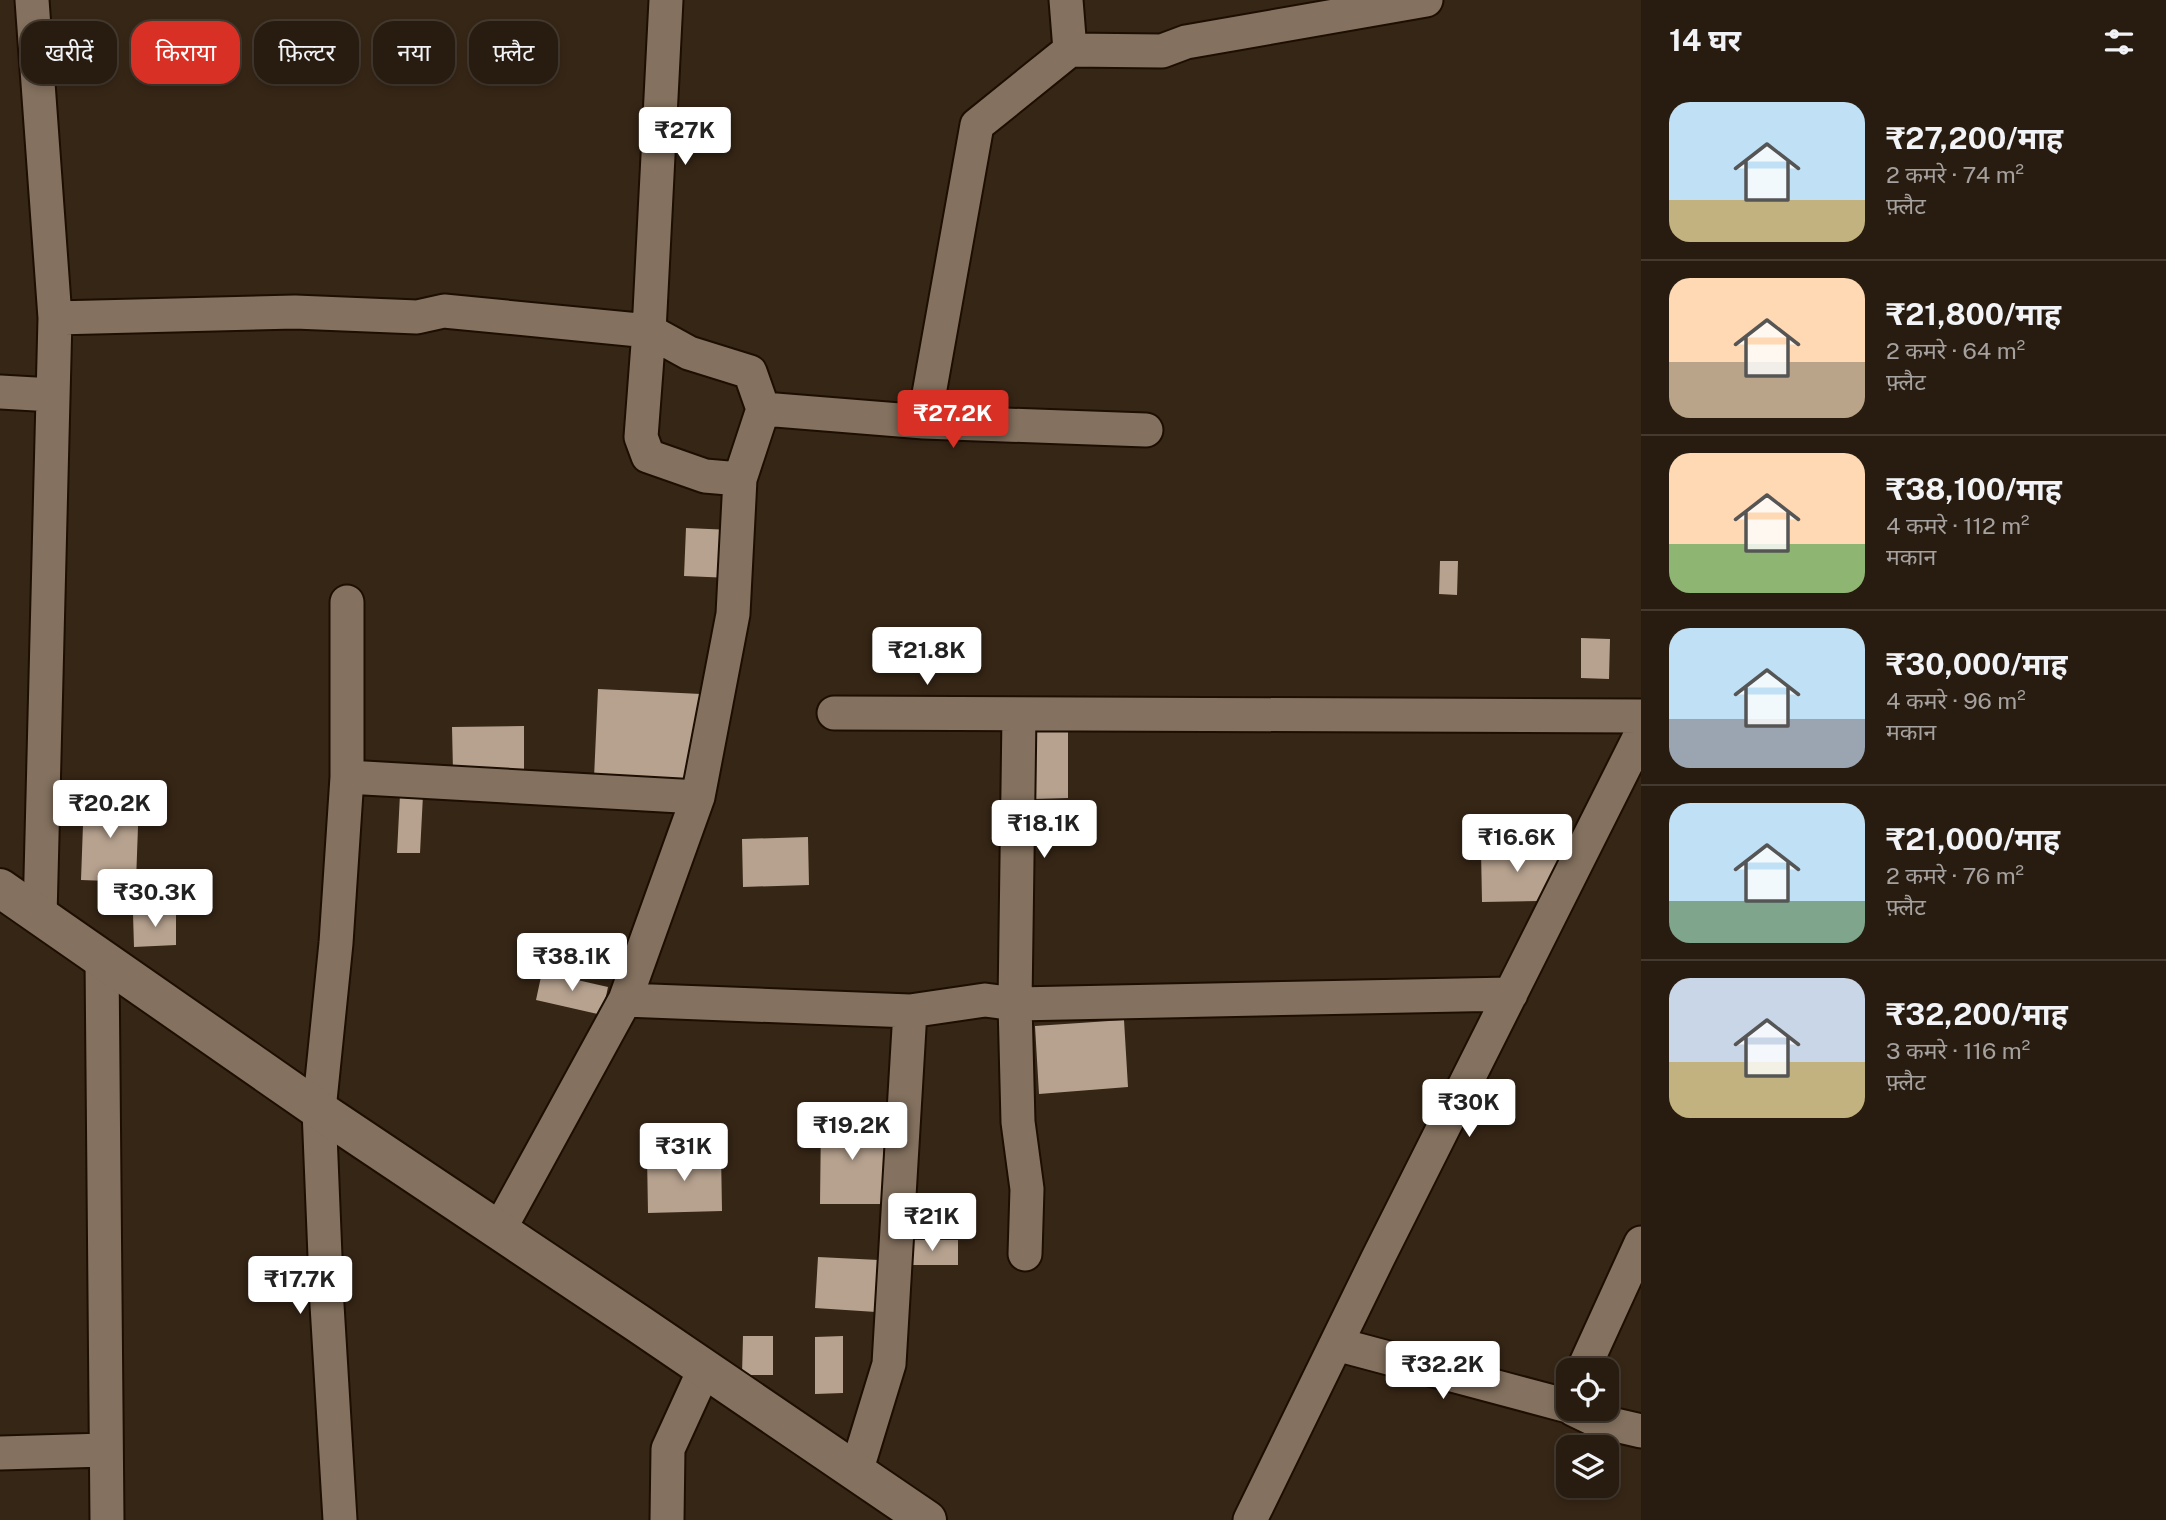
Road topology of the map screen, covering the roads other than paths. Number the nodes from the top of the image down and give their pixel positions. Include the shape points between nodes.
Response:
1 (32, 0) edge
2 (666, 0) edge
3 (1066, 0) edge
4 (1426, 0) edge
5 (1070, 50) junction
6 (55, 318) junction
7 (649, 331) junction
8 (0, 392) edge
9 (53, 395) junction
10 (763, 409) junction
11 (924, 422) junction
12 (1146, 430) dead end
13 (740, 479) junction
14 (346, 602) dead end
15 (834, 713) dead end
16 (1019, 715) junction
17 (1641, 716) edge
18 (1641, 734) edge
19 (1631, 776) edge
20 (347, 777) junction
21 (698, 797) junction
22 (0, 888) edge
23 (40, 916) junction
24 (102, 959) junction
25 (1511, 994) junction
26 (625, 1000) junction
27 (1015, 1004) junction
28 (910, 1011) junction
29 (319, 1110) junction
30 (499, 1230) junction
31 (1641, 1243) edge
32 (1025, 1254) dead end
33 (1336, 1345) junction
34 (1588, 1358) edge
35 (705, 1368) junction
36 (1556, 1403) edge
37 (1602, 1421) edge
38 (1641, 1431) edge
39 (106, 1450) junction
40 (0, 1453) edge
41 (856, 1472) junction
42 (107, 1520) edge
43 (340, 1520) edge
44 (667, 1520) edge
45 (927, 1520) edge
46 (1250, 1520) edge

1 - 6 street
2 - 7 street
3 - 5 street
4 - 5 street via 1186,42 1162,51
5 - 11 street via 977,125
6 - 7 street via 295,312 417,317 444,311
6 - 9 street
7 - 10 street via 689,352 750,372
7 - 13 street via 641,436 648,456 705,476
8 - 9 street
9 - 23 street
10 - 11 street
10 - 13 street
11 - 12 street
13 - 21 street via 733,614
14 - 20 street
15 - 16 street
16 - 17 street
16 - 27 street
18 - 19 street
19 - 25 street
20 - 21 street
20 - 29 street
21 - 26 street
22 - 23 street
23 - 24 street
24 - 29 street
24 - 39 street
25 - 27 street
25 - 33 street
26 - 28 street
26 - 30 street
27 - 28 street via 985,1000
27 - 32 street via 1018,1122 1027,1189
28 - 41 street via 889,1364
29 - 30 street
29 - 43 street
30 - 35 street
31 - 34 street
33 - 36 street
33 - 46 street
35 - 41 street
35 - 44 street via 668,1449
37 - 38 street
39 - 40 street
39 - 42 street
41 - 45 street

